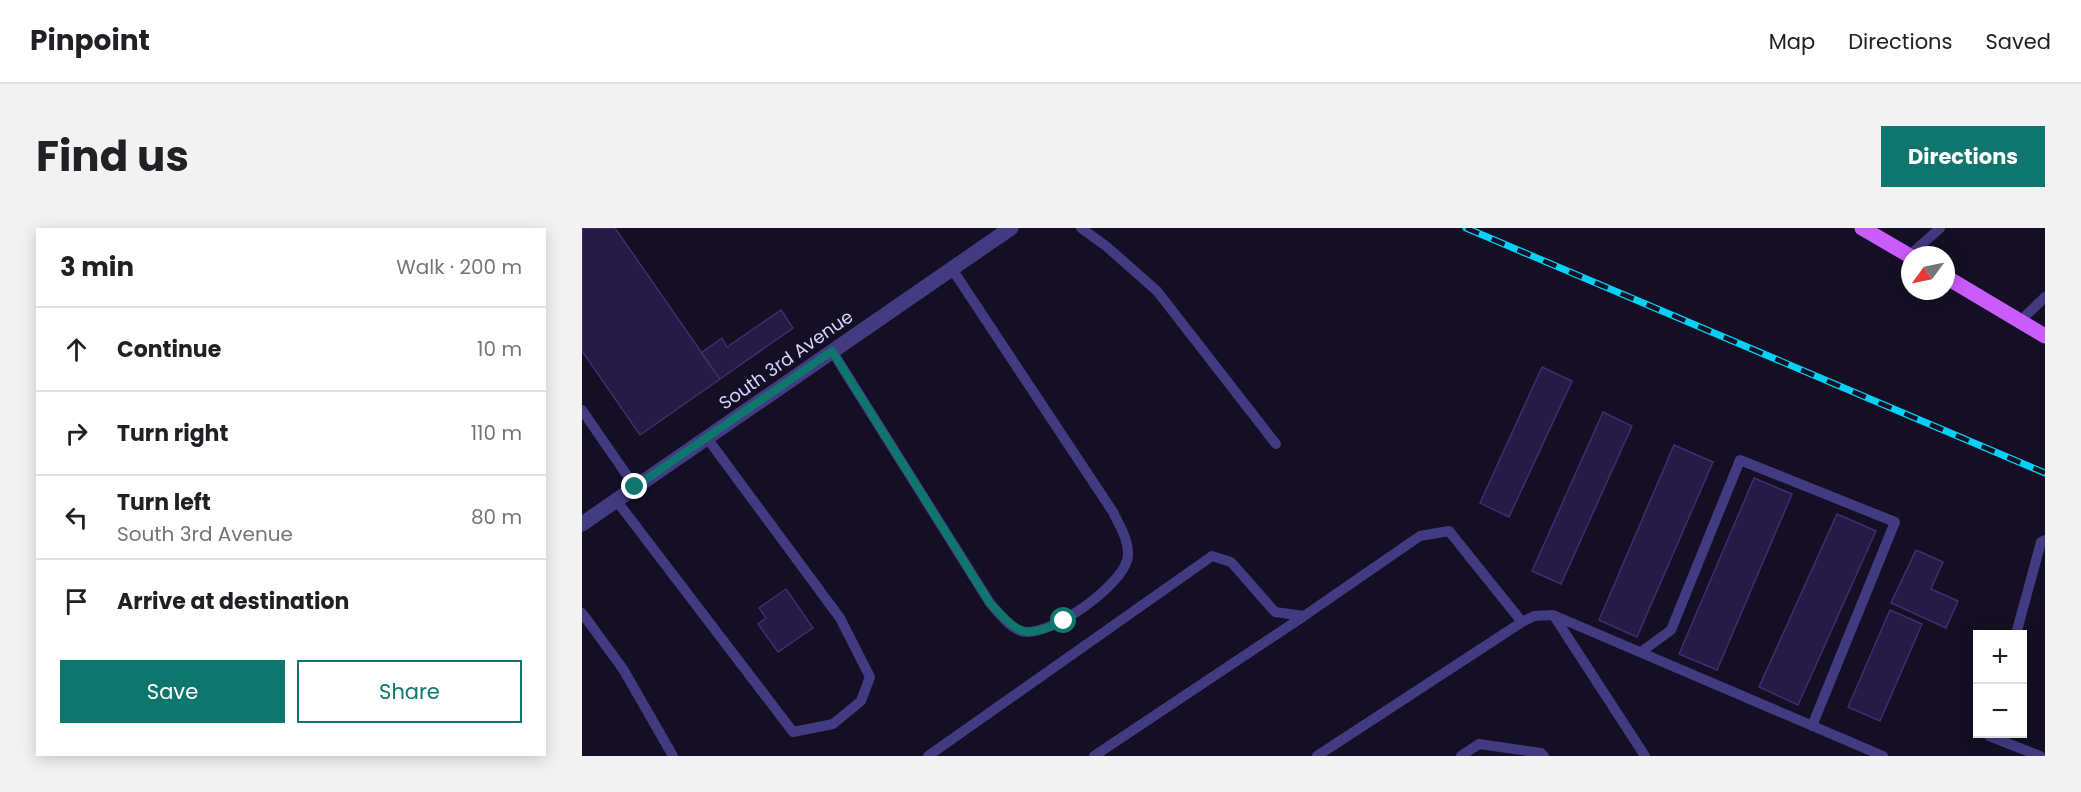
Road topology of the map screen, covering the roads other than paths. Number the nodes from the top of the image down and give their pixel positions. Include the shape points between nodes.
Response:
1 (1011, 228) edge
2 (1081, 228) edge
3 (1862, 228) edge
4 (1940, 228) edge
5 (1920, 246) edge
6 (1901, 250) edge
7 (952, 269) junction
8 (1955, 282) edge
9 (2045, 297) edge
10 (2020, 321) junction
11 (2045, 336) edge
12 (832, 351) junction
13 (582, 410) edge
14 (707, 438) junction
15 (1276, 444) dead end
16 (635, 487) junction
17 (616, 500) junction
18 (582, 524) edge
19 (2045, 540) edge
20 (582, 613) edge
21 (1553, 615) junction
22 (1304, 616) junction
23 (1522, 622) junction
24 (2017, 630) edge
25 (1641, 652) junction
26 (1812, 726) junction
27 (1994, 738) edge
28 (673, 756) edge
29 (928, 756) edge
30 (1094, 756) edge
31 (1317, 756) edge
32 (1461, 756) edge
33 (1544, 756) edge
34 (1645, 756) edge
35 (1883, 756) edge
36 (2040, 756) edge

1 - 7 street, South 3rd Avenue
2 - 15 lane via 1157,291
3 - 6 main road
4 - 5 lane
7 - 12 street, South 3rd Avenue
7 - 12 lane via 1113,512 1126,539 1129,557 1114,582 1064,621 1038,632 1020,631 990,603
8 - 10 main road
9 - 10 lane
10 - 11 main road
12 - 14 street, South 3rd Avenue
13 - 16 lane
14 - 16 street, South 3rd Avenue
14 - 17 lane via 840,618 870,677 861,701 833,724 793,732
16 - 17 street, South 3rd Avenue
17 - 18 street, South 3rd Avenue
19 - 24 lane
20 - 28 lane via 623,669
21 - 23 lane via 1534,616
21 - 25 lane
21 - 34 lane
22 - 23 lane via 1420,536 1449,531
22 - 29 lane via 1275,612 1231,562 1212,556
22 - 30 lane
23 - 31 lane
25 - 26 lane
25 - 26 lane via 1671,630 1740,460 1895,522
26 - 35 lane
27 - 36 lane
32 - 33 lane via 1479,744

